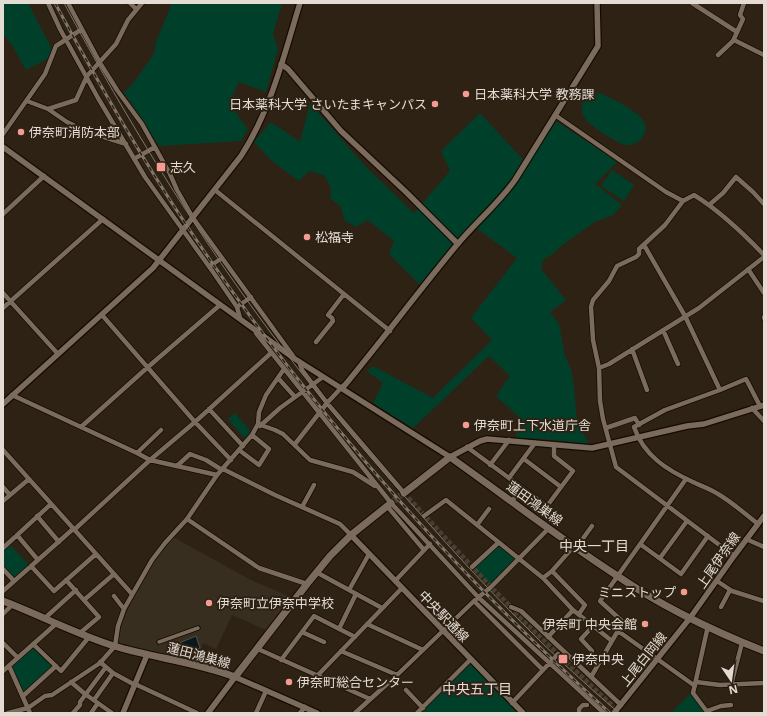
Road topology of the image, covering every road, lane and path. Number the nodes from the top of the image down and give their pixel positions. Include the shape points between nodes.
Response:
1 (48, 3) edge
2 (68, 3) edge
3 (130, 3) edge
4 (142, 3) edge
5 (300, 3) edge
6 (597, 3) edge
7 (692, 3) edge
8 (744, 3) edge
9 (136, 9) junction
10 (82, 29) junction
11 (737, 32) junction
12 (66, 39) junction
13 (734, 40) junction
14 (718, 55) dead end
15 (764, 55) edge
16 (100, 63) junction
17 (282, 64) junction
18 (87, 76) junction
19 (27, 101) junction
20 (48, 110) junction
21 (555, 115) junction
22 (3, 134) edge
23 (126, 144) junction
24 (3, 147) edge
25 (155, 147) junction
26 (134, 159) junction
27 (44, 176) junction
28 (215, 190) junction
29 (683, 201) junction
30 (764, 204) edge
31 (709, 205) junction
32 (3, 214) edge
33 (193, 218) junction
34 (103, 219) junction
35 (184, 230) junction
36 (458, 244) junction
37 (644, 244) junction
38 (764, 256) edge
39 (222, 258) junction
40 (160, 261) junction
41 (210, 266) junction
42 (748, 269) junction
43 (3, 292) edge
44 (764, 293) edge
45 (344, 294) junction
46 (251, 297) junction
47 (10, 301) junction
48 (220, 305) junction
49 (236, 307) junction
50 (3, 308) edge
51 (102, 315) junction
52 (685, 316) junction
53 (240, 318) junction
54 (252, 328) junction
55 (390, 330) junction
56 (663, 330) junction
57 (316, 342) dead end
58 (632, 350) junction
59 (271, 353) junction
60 (58, 354) junction
61 (297, 360) junction
62 (678, 364) dead end
63 (148, 367) junction
64 (599, 368) junction
65 (284, 369) junction
66 (323, 376) junction
67 (278, 378) junction
68 (313, 384) junction
69 (341, 388) junction
70 (647, 390) dead end
71 (720, 390) junction
72 (302, 392) junction
73 (12, 396) junction
74 (295, 397) junction
75 (327, 403) junction
76 (3, 404) edge
77 (762, 405) edge
78 (752, 408) junction
79 (209, 409) junction
80 (319, 413) junction
81 (764, 421) edge
82 (195, 422) junction
83 (639, 424) junction
84 (258, 426) junction
85 (81, 427) junction
86 (606, 428) junction
87 (161, 430) dead end
88 (252, 436) junction
89 (638, 438) junction
90 (509, 440) junction
91 (535, 443) junction
92 (295, 444) junction
93 (554, 445) junction
94 (610, 445) junction
95 (243, 446) junction
96 (467, 447) junction
97 (239, 450) junction
98 (3, 451) edge
99 (137, 453) junction
100 (450, 457) junction
101 (150, 460) junction
102 (231, 460) junction
103 (524, 460) junction
104 (490, 464) junction
105 (177, 466) junction
106 (222, 470) junction
107 (217, 475) junction
108 (509, 478) junction
109 (29, 479) junction
110 (686, 479) junction
111 (314, 485) dead end
112 (3, 487) edge
113 (561, 487) junction
114 (522, 488) junction
115 (380, 489) junction
116 (404, 493) joint
117 (10, 495) junction
118 (3, 501) edge
119 (512, 501) junction
120 (51, 504) junction
121 (389, 505) junction
122 (667, 505) junction
123 (302, 507) junction
124 (489, 509) dead end
125 (37, 516) junction
126 (424, 516) dead end
127 (764, 516) edge
128 (187, 519) junction
129 (687, 521) junction
130 (758, 524) junction
131 (477, 525) junction
132 (592, 526) dead end
133 (549, 528) junction
134 (74, 529) junction
135 (17, 535) junction
136 (351, 535) junction
137 (708, 536) junction
138 (746, 539) junction
139 (59, 542) junction
140 (498, 543) junction
141 (430, 544) junction
142 (640, 544) junction
143 (575, 547) junction
144 (764, 547) edge
145 (3, 548) edge
146 (424, 550) junction
147 (96, 554) junction
148 (369, 554) junction
149 (734, 556) junction
150 (519, 558) junction
151 (660, 558) junction
152 (38, 560) junction
153 (31, 566) junction
154 (472, 567) dead end
155 (3, 569) edge
156 (552, 571) junction
157 (316, 572) junction
158 (114, 574) junction
159 (617, 576) junction
160 (543, 578) junction
161 (66, 580) junction
162 (14, 581) junction
163 (395, 581) junction
164 (717, 581) junction
165 (307, 584) junction
166 (402, 588) junction
167 (76, 590) junction
168 (349, 590) junction
169 (730, 590) junction
170 (3, 591) edge
171 (132, 594) junction
172 (356, 594) junction
173 (114, 596) dead end
174 (478, 597) junction
175 (84, 600) junction
176 (764, 600) edge
177 (3, 601) edge
178 (474, 601) junction
179 (12, 605) junction
180 (511, 607) dead end
181 (124, 608) junction
182 (382, 608) junction
183 (721, 608) dead end
184 (573, 610) junction
185 (3, 614) edge
186 (579, 614) junction
187 (45, 618) junction
188 (690, 618) junction
189 (56, 623) junction
190 (367, 624) junction
191 (594, 626) junction
192 (708, 626) junction
193 (198, 628) dead end
194 (339, 629) junction
195 (442, 630) junction
196 (618, 631) junction
197 (302, 632) junction
198 (80, 633) junction
199 (89, 636) junction
200 (355, 637) junction
201 (548, 637) junction
202 (612, 641) junction
203 (159, 642) dead end
204 (324, 642) dead end
205 (3, 643) edge
206 (742, 643) junction
207 (33, 644) junction
208 (115, 646) junction
209 (258, 649) junction
210 (423, 650) junction
211 (592, 650) dead end
212 (341, 651) junction
213 (764, 651) edge
214 (558, 654) dead end
215 (147, 655) junction
216 (18, 658) junction
217 (470, 659) junction
218 (657, 659) junction
219 (280, 660) junction
220 (100, 662) junction
221 (549, 663) junction
222 (9, 666) junction
223 (56, 666) junction
224 (106, 667) junction
225 (543, 670) junction
226 (3, 671) edge
227 (114, 673) junction
228 (397, 674) junction
229 (317, 676) junction
230 (235, 677) junction
231 (591, 677) junction
232 (71, 682) junction
233 (764, 683) edge
234 (135, 684) junction
235 (696, 684) junction
236 (731, 685) junction
237 (406, 690) dead end
238 (266, 691) junction
239 (86, 695) junction
240 (23, 696) junction
241 (370, 700) junction
242 (96, 702) junction
243 (512, 703) junction
244 (587, 705) dead end
245 (731, 705) dead end
246 (304, 707) junction
247 (29, 710) edge
248 (618, 710) edge
249 (420, 711) edge
250 (707, 712) edge
251 (8, 713) edge
252 (74, 713) edge
253 (91, 713) edge
254 (112, 713) edge
255 (123, 713) edge
256 (197, 713) edge
257 (208, 713) edge
258 (256, 713) edge
259 (300, 713) edge
260 (317, 713) edge
261 (355, 713) edge
262 (523, 713) edge
263 (579, 713) edge
264 (604, 713) edge

1 - 12 street
2 - 10 street
3 - 9 street
4 - 9 street
5 - 17 street
6 - 21 street via 598,46
7 - 11 street
8 - 11 street
9 - 16 street via 116,44
10 - 12 street
10 - 16 street
11 - 13 street
12 - 18 street
12 - 19 street via 56,46 45,74
13 - 14 street
13 - 15 street
16 - 18 street
16 - 25 street
17 - 28 street via 256,131
17 - 36 street via 341,131
18 - 20 street via 76,100
18 - 23 street
19 - 20 street
19 - 22 street
20 - 23 street via 85,131
21 - 29 street via 666,192
21 - 36 street via 508,190
23 - 26 street
24 - 27 street
25 - 26 street
25 - 33 street
26 - 35 street
27 - 32 street
27 - 34 street
28 - 33 street
28 - 45 street
29 - 31 street via 694,194
29 - 37 street via 665,225
30 - 31 street via 736,178
31 - 38 street via 748,238
33 - 35 street
33 - 39 street
34 - 40 street
34 - 47 street
35 - 40 street
35 - 41 street
36 - 55 street
37 - 52 street
37 - 64 street via 636,257 617,266 593,300 593,340
38 - 42 street
39 - 41 street
39 - 46 street
40 - 48 street
40 - 51 street
41 - 49 street
42 - 44 street
42 - 52 street
43 - 47 street
45 - 55 street
45 - 57 street via 328,315 333,322
46 - 49 street
46 - 61 street
47 - 50 street
47 - 60 street
48 - 53 street
48 - 63 street
49 - 53 street
51 - 60 street
51 - 63 street
52 - 56 street
52 - 71 street
53 - 54 street
54 - 59 street
54 - 61 street
55 - 69 street
56 - 58 street
56 - 62 street
58 - 64 street
58 - 70 street
59 - 65 street
59 - 79 street
60 - 73 street
61 - 66 street
61 - 68 street
63 - 82 street
63 - 85 street
64 - 86 street via 600,401
65 - 67 street
65 - 72 street
66 - 68 street
66 - 69 street
67 - 74 street
67 - 84 street via 266,395 259,412
68 - 72 street
68 - 75 street
69 - 75 street
69 - 100 street
71 - 77 street via 746,379
71 - 83 street via 665,410
72 - 74 street
72 - 80 street
73 - 76 street
73 - 85 street
74 - 84 street
75 - 80 street
75 - 116 street
77 - 78 street
78 - 81 street
78 - 89 street via 704,424
79 - 82 street
79 - 95 street
80 - 92 street
80 - 115 street
82 - 101 street
82 - 102 street
83 - 86 street via 635,418
83 - 89 street via 634,427
84 - 88 street
84 - 92 street via 283,434
85 - 99 street
86 - 94 street
87 - 99 street
88 - 95 street
88 - 97 street via 269,449 259,465
89 - 94 street
89 - 110 street via 654,459
90 - 91 street
90 - 96 street via 487,439
90 - 104 street
91 - 93 street
91 - 103 street
92 - 115 street via 310,460 353,472
93 - 94 street via 592,448
93 - 113 street via 554,456 573,471
94 - 122 street via 618,470
95 - 97 street
96 - 100 street
96 - 104 street
97 - 102 street
98 - 109 street
99 - 101 street
100 - 116 main road
100 - 119 main road, 蓮田鴻巣線
101 - 105 street
101 - 134 street
102 - 106 street
103 - 108 street
103 - 113 street
104 - 108 street
105 - 106 street via 190,454
105 - 107 street
106 - 107 street
106 - 123 street
107 - 128 street
108 - 114 street
109 - 117 street
109 - 120 street
110 - 122 street
110 - 130 street via 718,493
111 - 123 street
112 - 117 street
113 - 114 street via 547,506
114 - 119 street
115 - 121 street
117 - 118 street
119 - 133 main road, 蓮田鴻巣線
120 - 125 street
120 - 134 street
121 - 136 main road, 蓮田鴻巣線
121 - 141 street
121 - 146 street
122 - 129 street
122 - 142 street
123 - 136 street via 340,524
124 - 131 street
125 - 135 street
125 - 139 street
126 - 131 street via 446,500
127 - 130 street, 上尾伊奈線
128 - 165 street via 259,568
128 - 171 street via 152,560
129 - 137 street
129 - 151 street
130 - 138 street, 上尾伊奈線
131 - 140 street
132 - 143 street
133 - 143 main road, 蓮田鴻巣線
133 - 150 street
134 - 139 street
134 - 147 street
135 - 145 street
135 - 152 street
136 - 148 street, 中央駅通線
136 - 157 main road, 蓮田鴻巣線
137 - 149 street
137 - 151 street via 681,574
138 - 144 street
138 - 149 street, 上尾伊奈線
139 - 152 street
140 - 150 street
140 - 154 street
141 - 146 street
141 - 174 street
142 - 151 street
142 - 159 street
143 - 156 street
143 - 159 main road, 蓮田鴻巣線
146 - 163 street
147 - 158 street
147 - 161 street
148 - 163 street, 中央駅通線
148 - 168 street
149 - 164 street, 上尾伊奈線
150 - 160 street
150 - 174 street
152 - 153 street
153 - 161 street via 54,591
153 - 162 street
155 - 162 street
156 - 160 street
156 - 186 street via 586,605
157 - 165 main road, 蓮田鴻巣線
157 - 168 street
158 - 171 street
158 - 175 street
159 - 188 main road, 蓮田鴻巣線
159 - 196 street via 600,601 623,622
160 - 184 street
161 - 167 street
162 - 170 street
163 - 166 street, 中央駅通線
164 - 169 street
164 - 188 street, 上尾伊奈線
165 - 209 main road, 蓮田鴻巣線
166 - 182 street
166 - 195 street, 中央駅通線
167 - 175 street
167 - 187 street
168 - 172 street
169 - 176 street
169 - 183 street
171 - 181 street
172 - 182 street
172 - 194 street
173 - 181 street
174 - 178 street
174 - 221 street
175 - 198 street via 99,617
177 - 179 main road, 蓮田鴻巣線
178 - 195 street
178 - 225 street
179 - 185 street
179 - 187 main road, 蓮田鴻巣線
180 - 201 street via 521,611
181 - 208 street
182 - 190 street
184 - 186 street
184 - 201 street
186 - 191 street
187 - 189 main road, 蓮田鴻巣線
188 - 192 main road, 蓮田鴻巣線
188 - 218 street, 上尾白岡線
189 - 198 main road, 蓮田鴻巣線
189 - 207 street
190 - 200 street
190 - 210 street
191 - 202 street
191 - 211 street via 581,639
192 - 206 main road, 蓮田鴻巣線
192 - 235 street
193 - 203 street
194 - 197 street via 314,616
194 - 200 street
195 - 210 street
195 - 217 street, 中央駅通線
196 - 202 street
196 - 218 street
197 - 204 street
197 - 219 street
198 - 199 main road, 蓮田鴻巣線
199 - 208 main road, 蓮田鴻巣線
199 - 223 street via 61,671
200 - 212 street
201 - 231 street
202 - 231 street
205 - 216 street
206 - 213 main road, 蓮田鴻巣線
206 - 236 street
207 - 216 street
207 - 223 street
208 - 215 main road, 蓮田鴻巣線
208 - 220 street
209 - 219 street
209 - 230 main road, 蓮田鴻巣線
210 - 228 street
212 - 228 street
212 - 229 street
214 - 221 street
215 - 230 main road, 蓮田鴻巣線
215 - 234 street
216 - 222 street
217 - 243 street, 中央駅通線
217 - 249 street
218 - 235 street
218 - 248 street, 上尾白岡線
219 - 229 street
220 - 224 street
220 - 232 street
221 - 225 street
221 - 264 street
222 - 226 street
222 - 240 street
223 - 240 street
224 - 227 street
224 - 239 street
225 - 243 street
227 - 234 street
227 - 242 street
228 - 241 street
229 - 241 street
230 - 238 street
230 - 257 street
231 - 248 street
232 - 239 street
232 - 247 street via 52,695 45,696
233 - 236 street
234 - 255 street
234 - 256 street
235 - 236 street
235 - 250 street via 693,693
237 - 249 street
238 - 246 street
238 - 258 street
239 - 242 street
239 - 252 street
240 - 247 street
241 - 261 street
242 - 253 street
242 - 254 street
243 - 262 street, 中央駅通線
244 - 263 street via 579,709
245 - 250 street via 720,706
246 - 259 street
246 - 260 street
247 - 251 street

